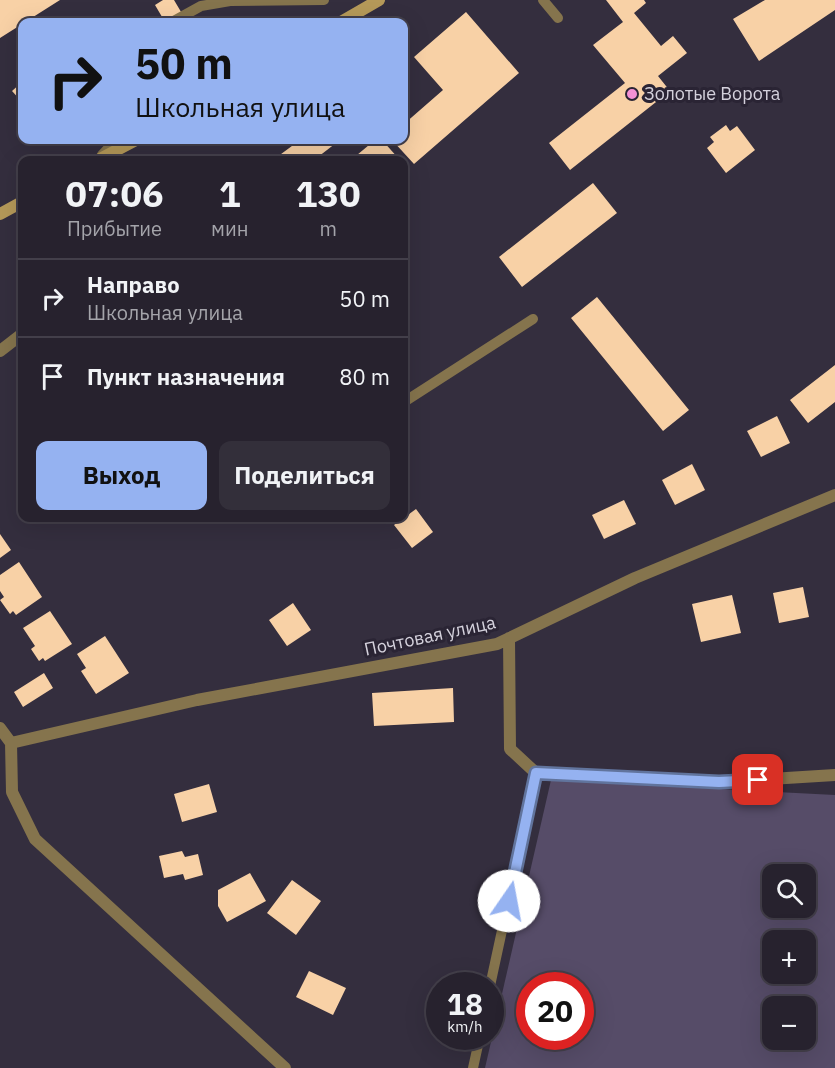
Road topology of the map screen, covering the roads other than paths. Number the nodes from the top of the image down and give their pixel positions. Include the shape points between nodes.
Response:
1 (306, 0) edge
2 (324, 0) edge
3 (379, 0) edge
4 (543, 0) edge
5 (179, 18) edge
6 (348, 18) edge
7 (558, 18) dead end
8 (112, 144) edge
9 (127, 144) edge
10 (101, 156) edge
11 (105, 156) edge
12 (18, 204) edge
13 (0, 214) edge
14 (533, 319) dead end
15 (18, 337) edge
16 (0, 351) edge
17 (408, 399) edge
18 (835, 495) edge
19 (509, 638) junction
20 (0, 728) edge
21 (11, 743) junction
22 (536, 773) junction
23 (835, 775) edge
24 (493, 972) edge
25 (477, 1050) edge
26 (285, 1068) edge
27 (473, 1068) edge

1 - 2 lane
1 - 5 lane via 230,1 201,6
3 - 6 main road
4 - 7 lane
8 - 10 lane
9 - 11 main road
12 - 13 main road
14 - 17 lane
15 - 16 street
18 - 19 street, Почтовая улица via 634,578
19 - 21 street, Почтовая улица via 497,644 197,700
19 - 22 street via 510,749
20 - 21 street
21 - 26 street via 12,792 35,840
22 - 23 street via 719,782
22 - 24 lane
25 - 27 lane

